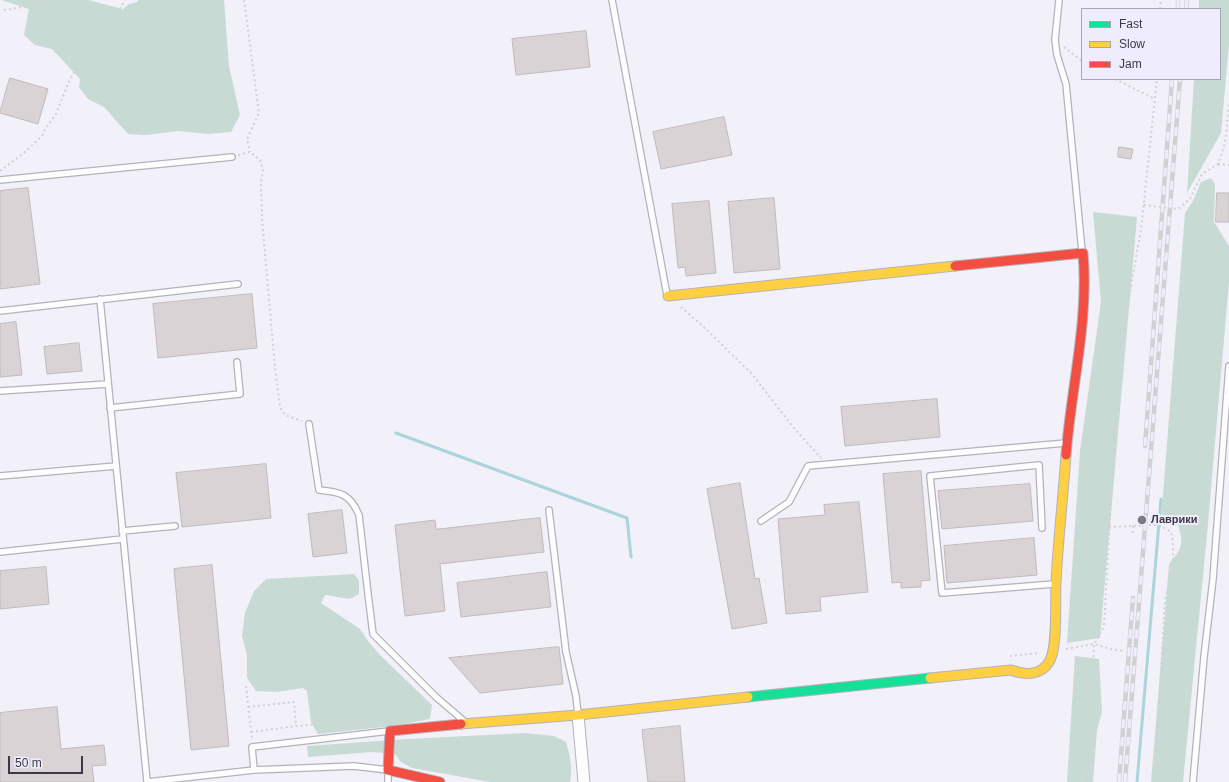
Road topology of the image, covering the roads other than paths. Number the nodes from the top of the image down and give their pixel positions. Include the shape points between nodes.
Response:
1 (612, 0) edge
2 (1059, 0) edge
3 (232, 157) road end
4 (0, 180) edge
5 (1083, 253) junction
6 (238, 284) dead end
7 (668, 296) joint
8 (100, 299) junction
9 (0, 311) edge
10 (237, 362) dead end
11 (1229, 366) edge
12 (108, 384) junction
13 (0, 391) edge
14 (110, 408) junction
15 (309, 424) road end
16 (1067, 444) junction
17 (116, 466) junction
18 (0, 476) edge
19 (549, 510) dead end
20 (761, 522) dead end
21 (175, 526) dead end
22 (1042, 528) dead end
23 (122, 531) junction
24 (123, 539) junction
25 (0, 552) edge
26 (1056, 583) junction
27 (578, 715) junction
28 (466, 723) junction
29 (390, 731) junction
30 (254, 770) junction
31 (388, 770) junction
32 (147, 782) edge
33 (388, 782) edge
34 (440, 782) edge
35 (584, 782) edge
36 (1193, 782) edge

1 - 7 lane
2 - 5 lane via 1055,40 1066,84
3 - 4 lane
5 - 7 street
5 - 16 street via 1084,307
6 - 8 lane
8 - 9 lane
8 - 12 lane
10 - 14 lane via 240,394
11 - 36 lane via 1213,579
12 - 13 lane
12 - 14 lane
14 - 17 lane
15 - 28 lane via 319,490 345,495 355,505 359,515 374,634 436,697
16 - 20 lane via 808,466 789,502
16 - 26 street
17 - 18 lane
17 - 23 lane
19 - 27 lane via 566,652
21 - 23 lane
22 - 26 lane via 1038,465 930,476 942,593
23 - 24 lane
24 - 25 lane
24 - 32 lane
26 - 27 street via 1054,651 1049,663 1030,674 1011,670
27 - 28 street
27 - 35 street
28 - 29 street
29 - 30 lane via 252,747
29 - 31 street
30 - 31 lane via 354,766
30 - 32 lane
31 - 33 lane
31 - 34 street

